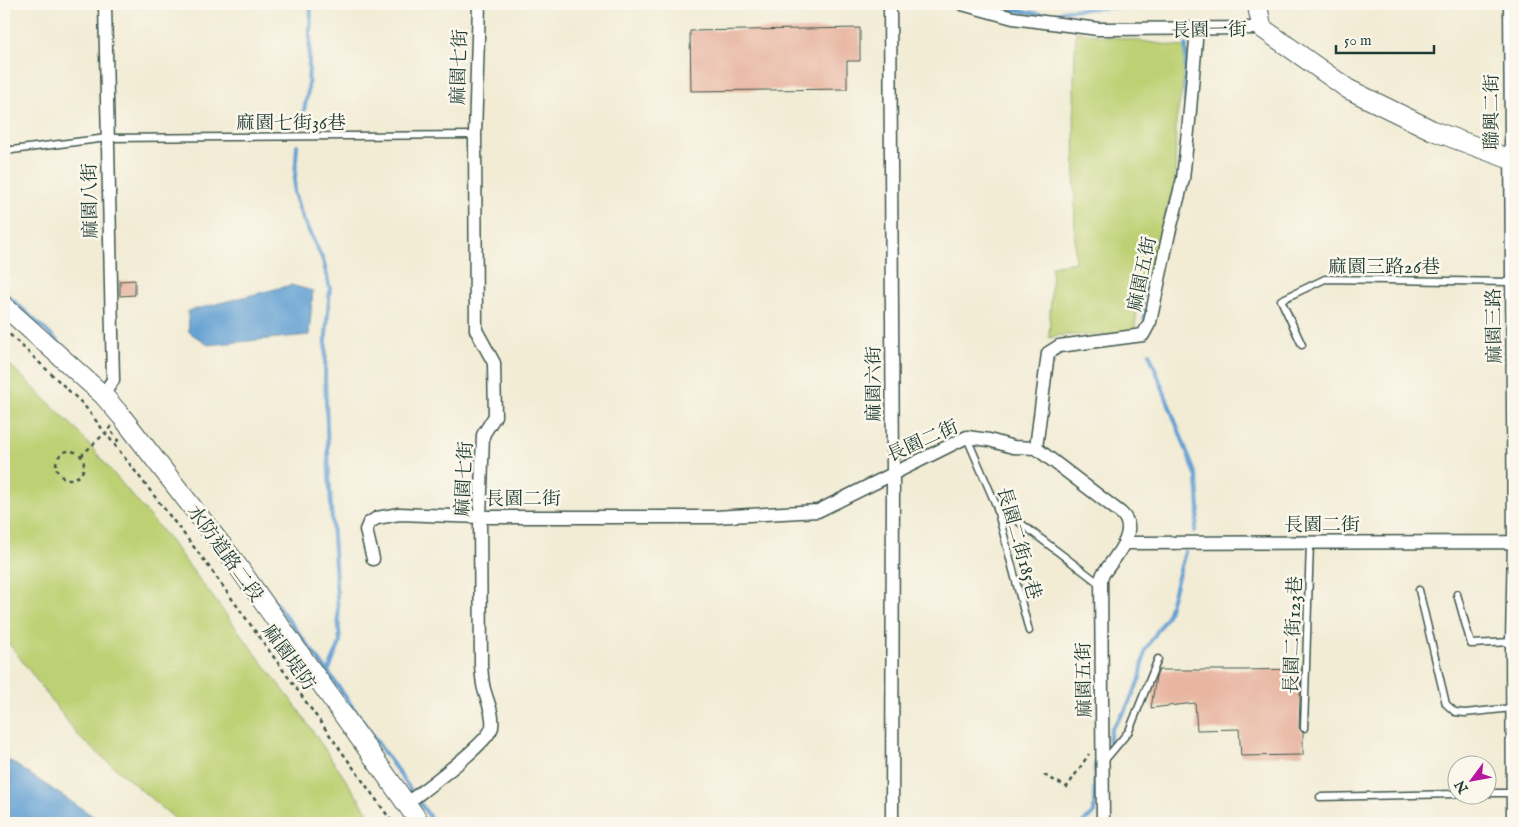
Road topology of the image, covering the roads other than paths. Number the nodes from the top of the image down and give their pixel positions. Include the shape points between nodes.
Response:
1 (105, 4) edge
2 (479, 4) edge
3 (890, 4) edge
4 (962, 4) edge
5 (1257, 4) edge
6 (1510, 4) edge
7 (1262, 28) junction
8 (1197, 29) junction
9 (474, 135) junction
10 (107, 138) junction
11 (4, 151) edge
12 (1513, 160) edge
13 (1511, 282) junction
14 (4, 306) edge
15 (1302, 345) dead end
16 (108, 387) junction
17 (967, 437) junction
18 (1036, 448) junction
19 (893, 473) junction
20 (996, 505) junction
21 (480, 517) junction
22 (1514, 542) edge
23 (1125, 543) junction
24 (1310, 543) junction
25 (373, 559) dead end
26 (1101, 585) junction
27 (1419, 590) dead end
28 (1457, 594) dead end
29 (1029, 631) dead end
30 (1512, 642) junction
31 (1158, 659) dead end
32 (1513, 701) edge
33 (1304, 728) dead end
34 (1103, 762) junction
35 (1496, 793) edge
36 (1513, 793) junction
37 (1446, 794) edge
38 (1320, 797) dead end
39 (413, 798) junction
40 (420, 823) edge
41 (892, 823) edge
42 (1103, 823) edge
43 (1513, 823) edge

1 - 10 street, 麻園八街
2 - 9 street, 麻園七街
3 - 19 street, 麻園六街
4 - 8 street, 長園一街 via 1013,18 1098,29
5 - 7 street
6 - 12 street, 聯興二街
7 - 8 street, 長園一街
7 - 12 street, 長園一街 via 1348,89 1434,131
8 - 18 street, 麻園五街 via 1183,179 1150,322 1143,335 1059,346 1048,353
9 - 10 lane, 麻園七街36巷
9 - 21 street, 麻園七街 via 476,330 494,363 495,416 483,435
10 - 11 lane, 麻園七街36巷
10 - 16 street, 麻園八街
12 - 13 street, 麻園三路
13 - 15 lane, 麻園三路26巷 via 1325,279 1281,300
13 - 22 street, 麻園三路
14 - 16 street, 水防道路二段
16 - 39 street, 水防道路二段 via 190,503
17 - 18 street, 長園二街 via 1013,447
17 - 19 street, 長園二街
17 - 20 lane, 長園二街185巷
18 - 23 street via 1127,518
19 - 21 street, 長園二街 via 818,511 715,517
19 - 41 street, 麻園六街
20 - 26 lane
20 - 29 lane, 長園二街185巷
21 - 25 street, 長園二街 via 399,514 377,518 369,523 366,530
21 - 39 street, 麻園七街 via 481,666 492,729 467,756
22 - 24 street, 長園二街
22 - 30 street, 麻園三路
23 - 24 street, 長園二街
23 - 26 street, 麻園五街 via 1103,574
24 - 33 lane, 長園二街123巷
26 - 34 street, 麻園五街
27 - 32 lane via 1446,704 1455,712 1465,713
28 - 30 lane via 1471,644
30 - 32 street, 麻園三路
31 - 34 lane via 1129,731
32 - 36 street, 麻園三路
34 - 42 street, 麻園五街
35 - 36 lane
36 - 43 street, 麻園三路
37 - 38 lane
39 - 40 street, 水防道路二段

